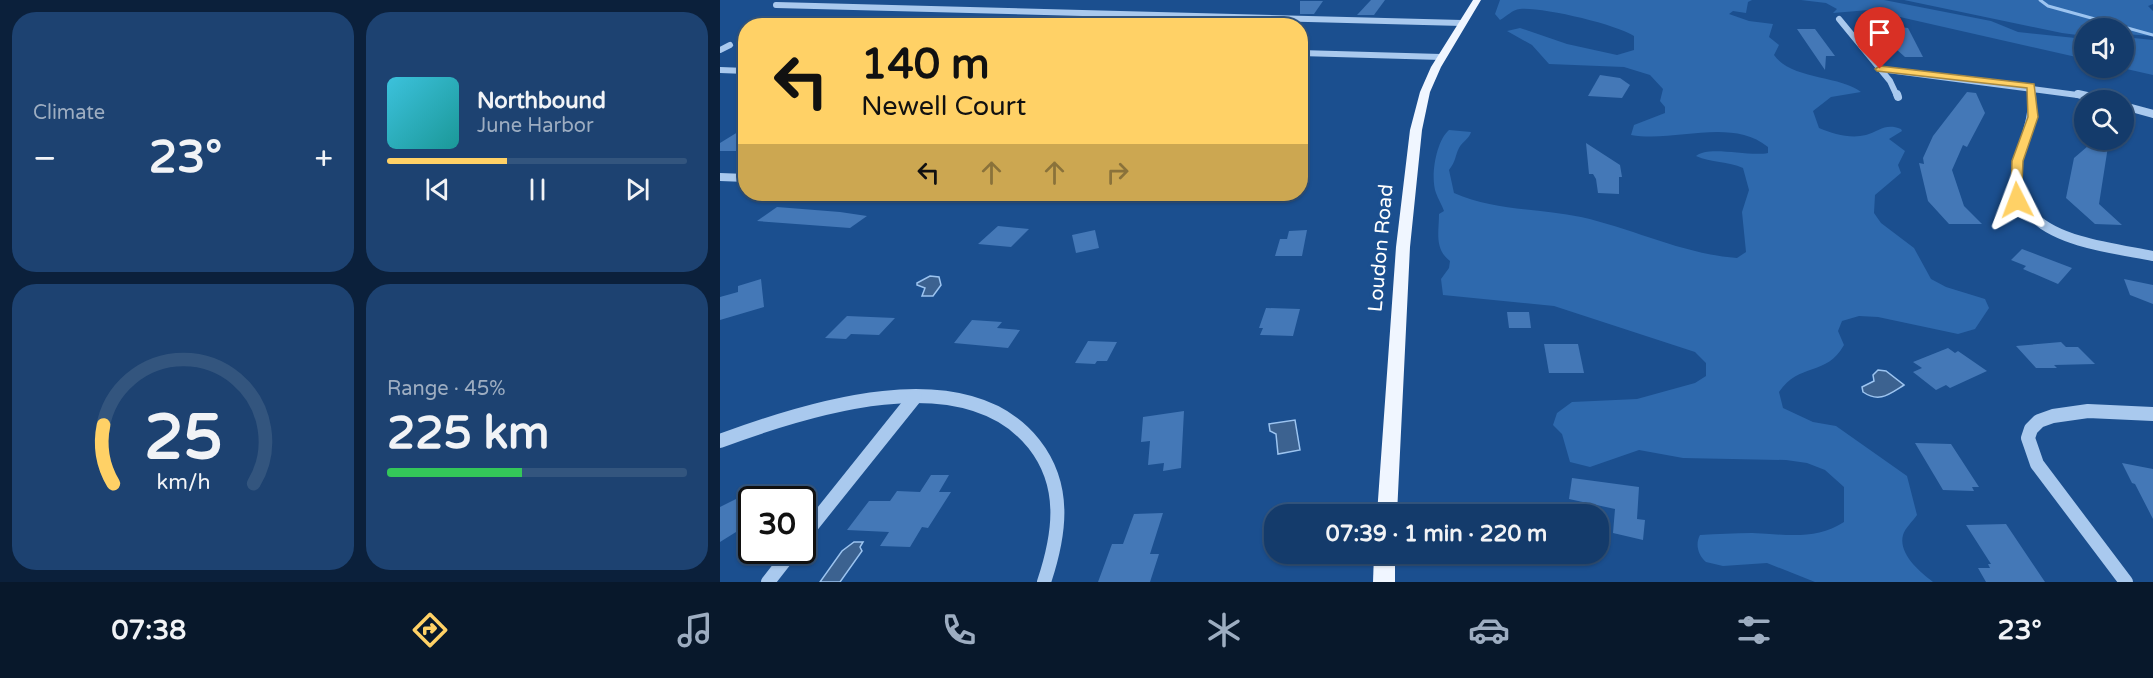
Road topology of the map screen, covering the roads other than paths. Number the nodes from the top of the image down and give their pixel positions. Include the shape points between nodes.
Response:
1 (1477, 0) edge
2 (776, 5) dead end
3 (1271, 18) edge
4 (1308, 19) edge
5 (1839, 19) dead end
6 (1462, 23) junction
7 (730, 45) dead end
8 (720, 50) edge
9 (1308, 53) edge
10 (1441, 57) junction
11 (1880, 69) junction
12 (720, 70) edge
13 (738, 71) edge
14 (2031, 86) junction
15 (2074, 94) edge
16 (1898, 97) dead end
17 (2134, 109) edge
18 (2153, 114) edge
19 (720, 177) edge
20 (738, 178) edge
21 (2153, 256) edge
22 (915, 397) junction
23 (2153, 414) edge
24 (720, 441) edge
25 (1388, 504) edge
26 (816, 521) edge
27 (782, 564) edge
28 (1385, 564) edge
29 (768, 582) edge
30 (1044, 582) edge
31 (1384, 582) edge
32 (2126, 582) edge

1 - 6 main road, Loudon Road
2 - 3 street
4 - 6 street
5 - 11 street
6 - 10 main road, Loudon Road
7 - 8 street
9 - 10 street
10 - 25 main road, Loudon Road via 1420,114 1408,191
11 - 14 street
11 - 16 street
12 - 13 street
14 - 15 street
14 - 21 street via 2033,117 2015,172 2016,196 2022,208 2056,231
17 - 18 street
19 - 20 street
22 - 24 street via 834,407
22 - 26 street
22 - 30 street via 949,399 993,410 1022,426 1039,447 1057,484 1059,498 1058,533
23 - 32 street via 2061,414 2040,421 2030,433 2029,445 2037,464
27 - 29 street
28 - 31 main road

